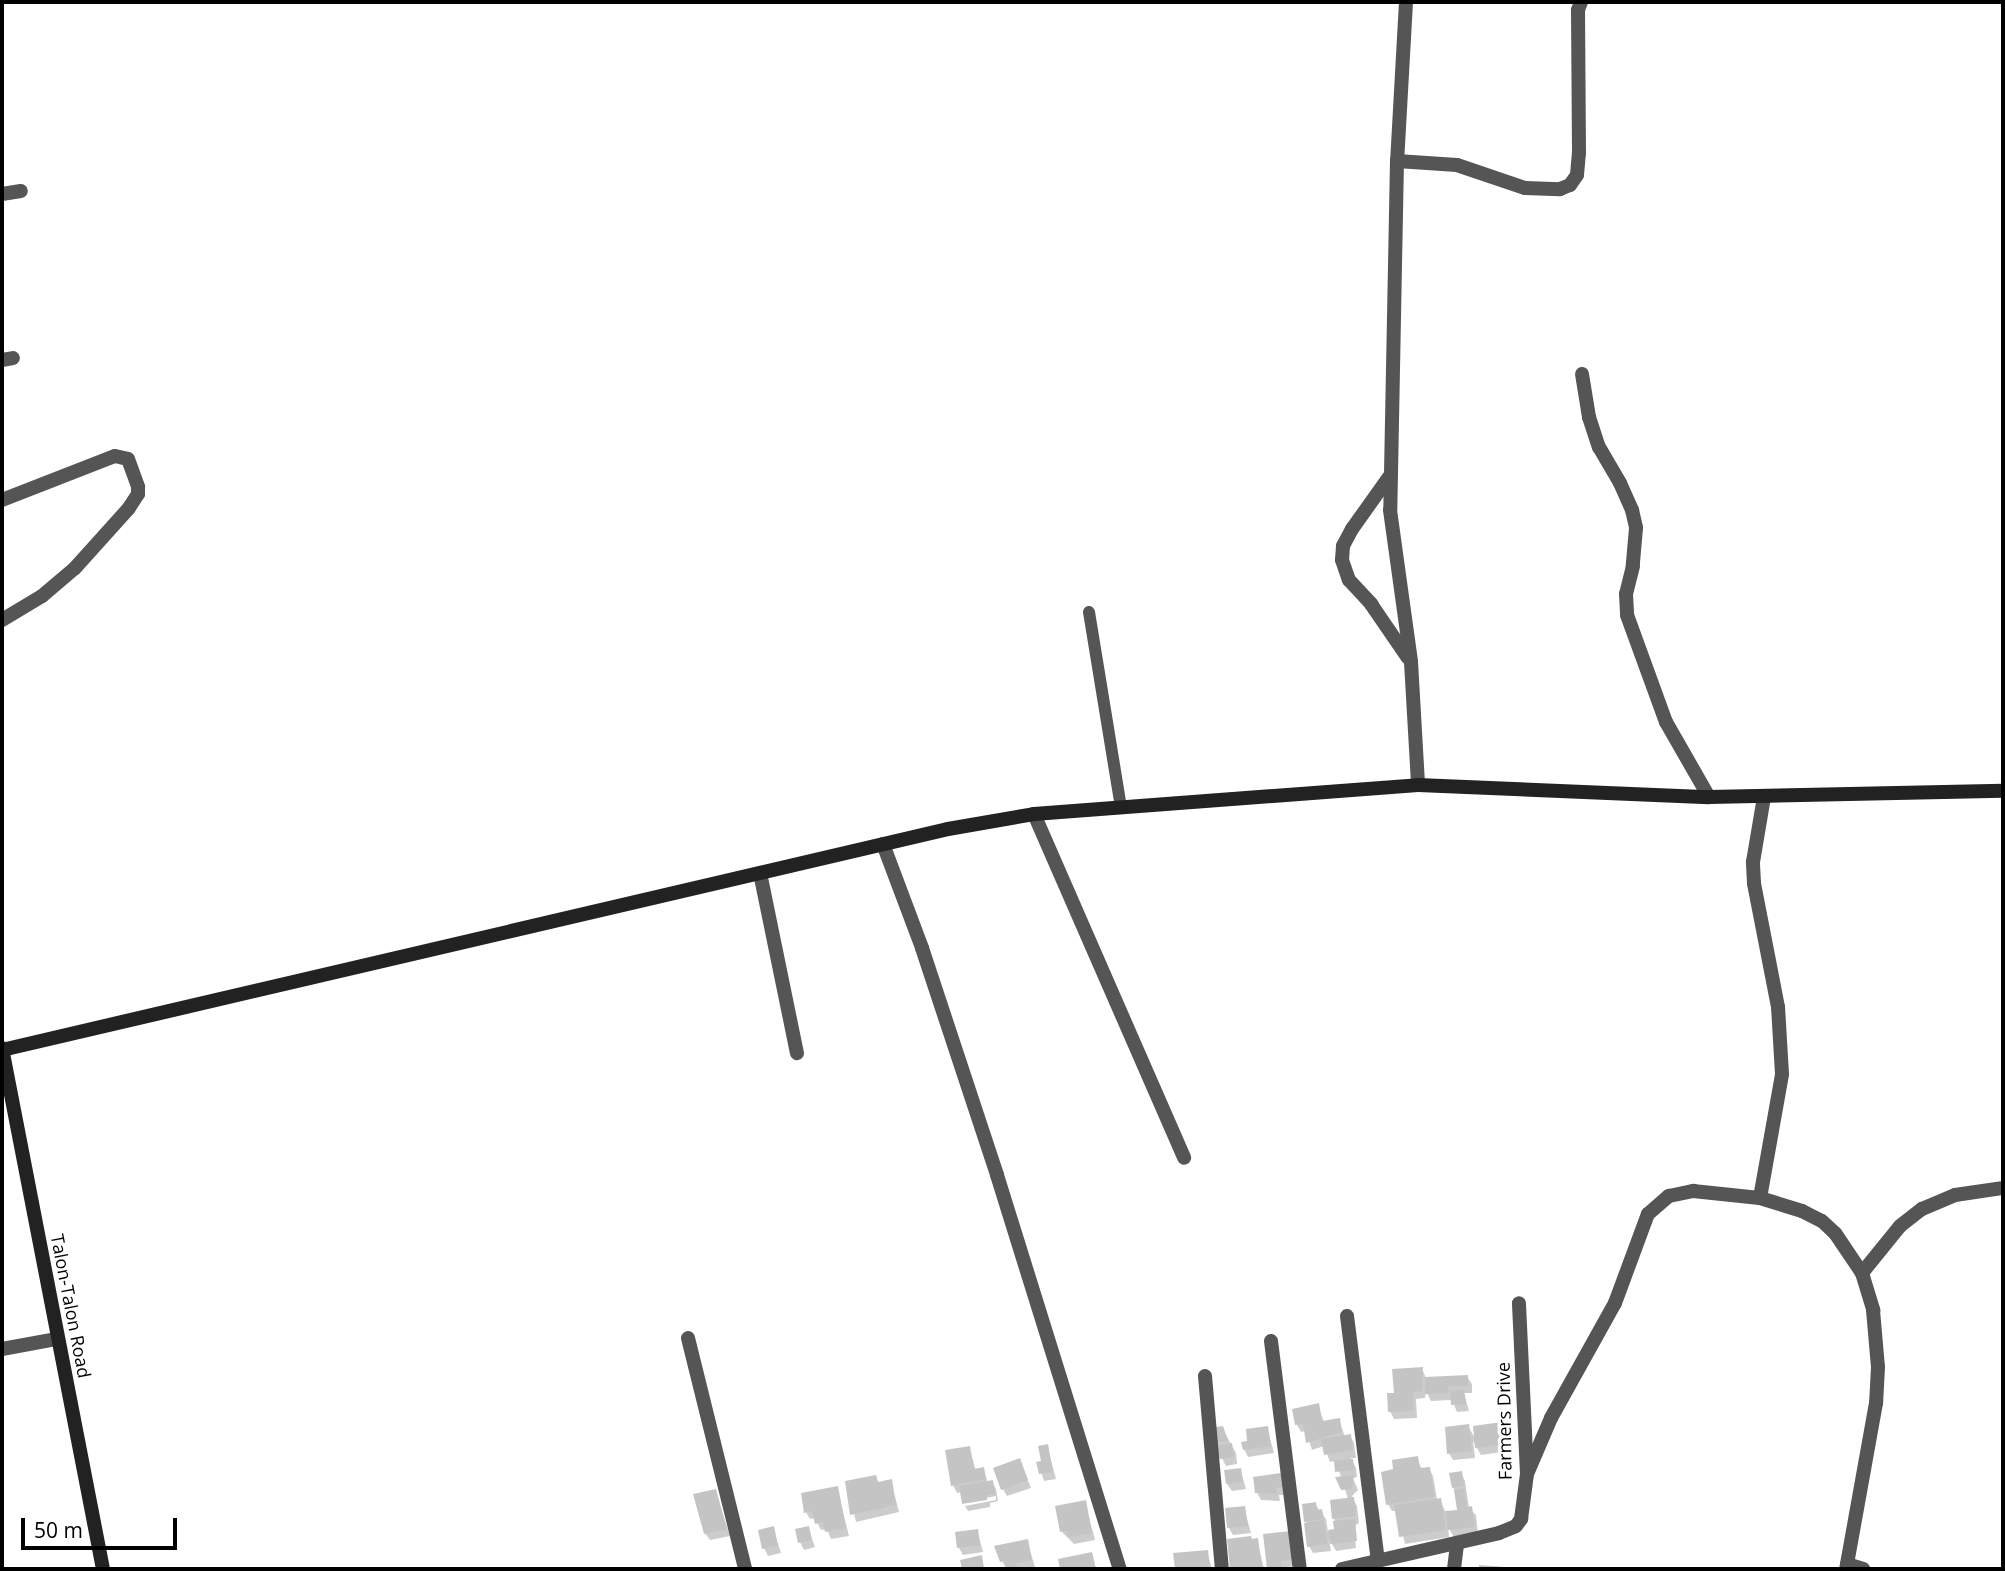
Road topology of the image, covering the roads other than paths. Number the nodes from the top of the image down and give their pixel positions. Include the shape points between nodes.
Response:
1 (1406, 2) edge
2 (1581, 2) edge
3 (1396, 161) junction
4 (21, 191) dead end
5 (2, 194) edge
6 (1582, 374) dead end
7 (1390, 476) junction
8 (2, 500) edge
9 (1089, 612) dead end
10 (2, 620) edge
11 (1411, 662) junction
12 (1418, 785) junction
13 (2003, 791) edge
14 (1709, 797) junction
15 (1764, 797) junction
16 (1121, 807) junction
17 (1034, 814) junction
18 (883, 844) junction
19 (760, 873) junction
20 (2, 1049) edge
21 (797, 1053) dead end
22 (6, 1089) edge
23 (1184, 1158) dead end
24 (2003, 1188) edge
25 (1760, 1198) junction
26 (1862, 1273) junction
27 (1520, 1303) dead end
28 (1347, 1316) dead end
29 (688, 1338) dead end
30 (57, 1339) junction
31 (1271, 1341) dead end
32 (2, 1349) edge
33 (1205, 1376) dead end
34 (1527, 1474) junction
35 (1457, 1543) junction
36 (1378, 1561) junction
37 (1846, 1567) edge
38 (103, 1569) edge
39 (745, 1569) edge
40 (1120, 1569) edge
41 (1222, 1569) edge
42 (1300, 1569) edge
43 (1342, 1569) edge
44 (1454, 1569) edge
45 (1863, 1569) edge

1 - 3 street
2 - 3 street via 1580,153 1577,175 1570,185 1525,188 1457,165
3 - 7 street
4 - 5 street
6 - 14 street via 1595,437 1628,501 1636,528 1627,615 1666,722
7 - 11 street via 1393,544
7 - 11 street via 1352,529 1342,560 1349,580
8 - 10 street via 121,455 128,459 138,487 129,508 75,568 42,596
9 - 16 lane
11 - 12 street
12 - 14 street
12 - 16 street
13 - 15 street
14 - 15 street
15 - 25 street via 1754,883 1778,1007 1782,1074
16 - 17 street
17 - 18 street
17 - 23 street
18 - 19 street
18 - 40 street via 997,1174
19 - 20 street
19 - 21 street
20 - 22 street, Talon-Talon Road
22 - 30 street, Talon-Talon Road
24 - 26 street via 1955,1195 1923,1209 1900,1226
25 - 26 street via 1822,1221
25 - 34 street via 1693,1191 1669,1196 1648,1214 1615,1303 1551,1419
26 - 37 street via 1873,1310 1878,1367 1876,1403
27 - 34 street, Farmers Drive
28 - 36 street
29 - 39 street
30 - 32 street
30 - 38 street, Talon-Talon Road
31 - 42 street
33 - 41 street
34 - 35 street, Farmers Drive via 1516,1526
35 - 36 street, Farmers Drive
35 - 44 street
36 - 43 street, Farmers Drive
37 - 45 street

